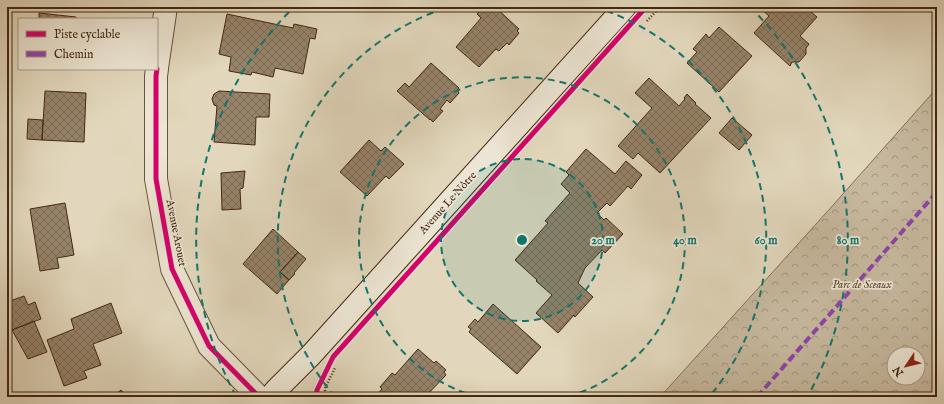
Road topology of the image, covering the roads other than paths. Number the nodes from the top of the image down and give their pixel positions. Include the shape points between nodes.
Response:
1 (166, 7) edge
2 (625, 7) edge
3 (158, 61) edge
4 (157, 70) edge
5 (259, 397) edge
6 (270, 397) edge

1 - 3 main road, Avenue Arouet
2 - 6 main road, Avenue Le Nôtre via 311,355
4 - 5 main road, Avenue Arouet via 156,179 172,269 209,346

